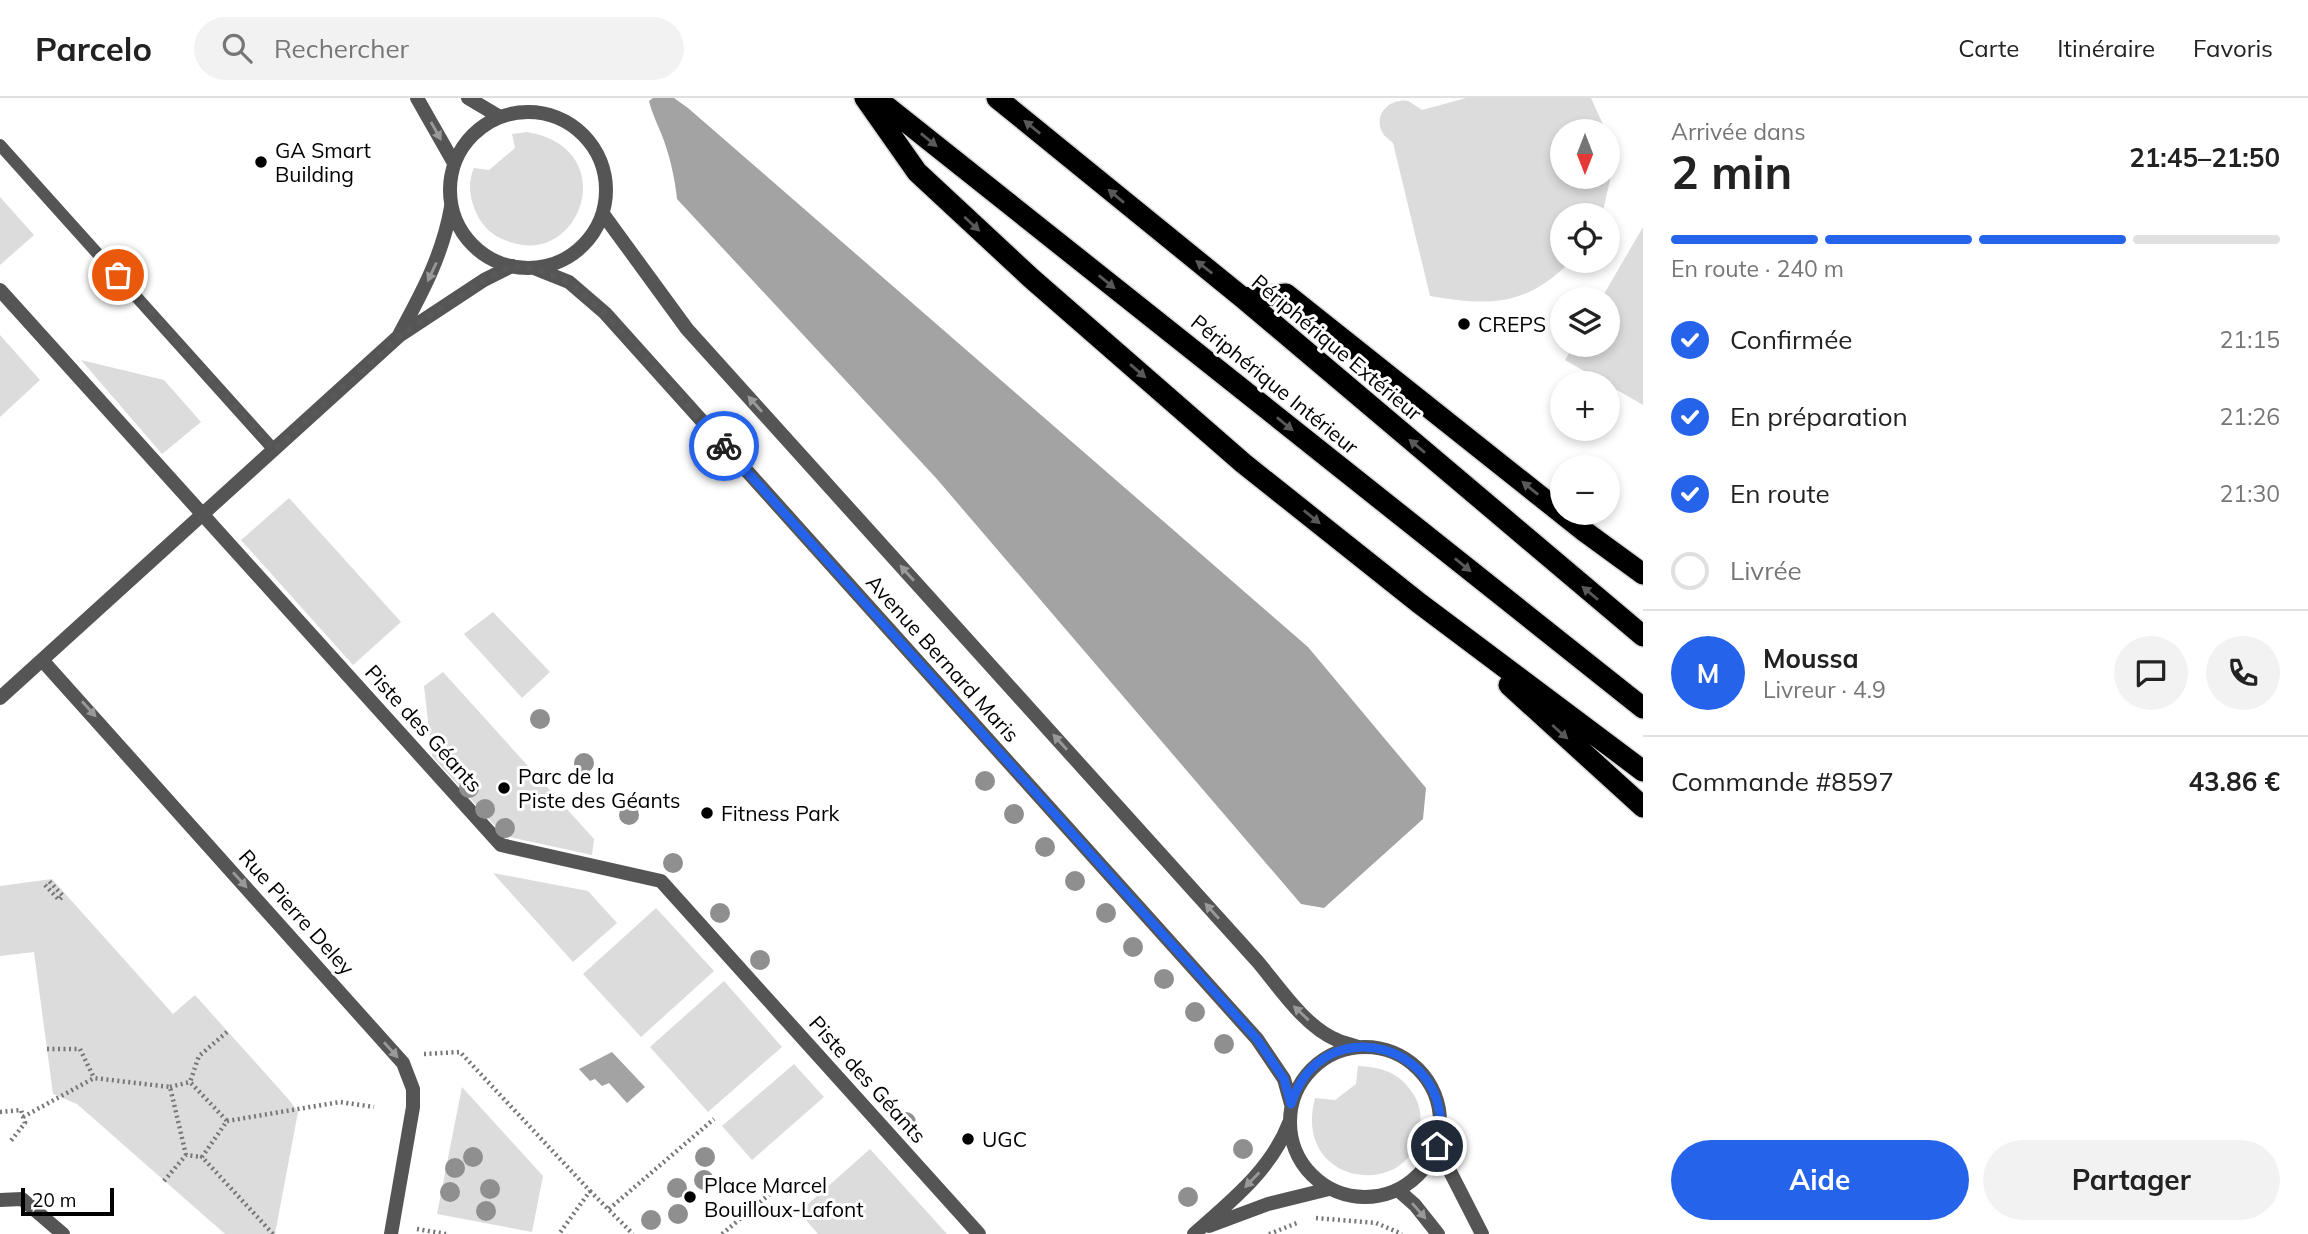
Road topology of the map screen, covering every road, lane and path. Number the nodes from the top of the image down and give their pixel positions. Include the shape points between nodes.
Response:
1 (417, 98) edge
2 (468, 98) edge
3 (865, 98) edge
4 (876, 98) edge
5 (997, 98) edge
6 (500, 117) junction
7 (0, 145) edge
8 (454, 163) junction
9 (452, 207) junction
10 (603, 214) junction
11 (512, 266) junction
12 (534, 268) junction
13 (0, 289) edge
14 (1243, 298) junction
15 (399, 336) junction
16 (274, 450) junction
17 (202, 516) junction
18 (1643, 574) edge
19 (1419, 603) junction
20 (1643, 636) edge
21 (42, 660) junction
22 (0, 698) edge
23 (1643, 708) edge
24 (1643, 772) edge
25 (1643, 807) edge
26 (227, 1032) dead end
27 (1358, 1046) junction
28 (47, 1049) dead end
29 (424, 1054) dead end
30 (94, 1078) junction
31 (190, 1082) junction
32 (170, 1087) junction
33 (1291, 1104) junction
34 (373, 1107) dead end
35 (0, 1112) edge
36 (23, 1116) junction
37 (715, 1119) dead end
38 (227, 1121) junction
39 (1289, 1123) junction
40 (10, 1142) dead end
41 (1437, 1146) junction
42 (186, 1155) junction
43 (202, 1157) junction
44 (164, 1181) dead end
45 (777, 1188) dead end
46 (1329, 1189) junction
47 (1398, 1190) junction
48 (590, 1191) junction
49 (0, 1200) edge
50 (609, 1209) junction
51 (1312, 1219) dead end
52 (1304, 1220) dead end
53 (417, 1229) dead end
54 (1196, 1233) edge
55 (63, 1234) edge
56 (273, 1234) edge
57 (391, 1234) edge
58 (446, 1234) edge
59 (559, 1234) edge
60 (633, 1234) edge
61 (722, 1234) edge
62 (979, 1234) edge
63 (1269, 1234) edge
64 (1402, 1234) edge
65 (1438, 1234) edge
66 (1482, 1234) edge

1 -> 8 street
2 - 6 street
3 -> 19 highway via 917,173 1031,278 1243,463
4 -> 23 highway, Périphérique Intérieur
14 -> 5 highway, Périphérique Extérieur
6 - 8 street via 472,135
6 - 10 street via 543,113 582,133 596,150 604,171
7 - 16 lane
8 - 9 street
9 - 11 street via 459,227 473,245
9 -> 15 street via 438,260
10 - 12 street via 576,251 556,263
27 -> 10 street, Avenue Bernard Maris via 1334,1039 1294,1007 687,329
11 - 12 street
11 - 15 street
12 - 33 street, Avenue Bernard Maris via 569,282 605,313 1257,1039 1284,1079
13 - 17 street, Piste des Géants
18 -> 14 highway via 1286,294
20 -> 14 highway, Périphérique Extérieur
15 - 16 street
16 - 17 street
17 - 21 street
17 - 62 street, Piste des Géants via 501,845 661,881
19 - 24 highway
19 -> 25 highway
21 - 22 street
21 -> 57 street, Rue Pierre Deley via 403,1063 414,1107
26 - 31 path via 199,1056
27 - 33 street via 1323,1059 1309,1071
27 - 41 street via 1395,1053 1424,1075 1440,1109
28 - 30 path via 80,1049
29 - 48 path via 460,1052
30 - 32 path
30 - 36 path
31 - 32 path
31 - 38 path
32 - 42 path
33 - 39 street
34 - 38 path via 340,1101
35 - 36 path via 21,1110
36 - 40 path via 25,1123
37 - 50 path
38 - 43 path
39 - 46 street via 1300,1161
39 -> 54 street via 1282,1142 1252,1181
41 - 47 street via 1415,1179
41 - 66 street
42 - 43 path
42 - 44 path
43 - 56 path
45 - 61 path
46 - 47 street via 1363,1198
46 - 54 street via 1268,1204
47 -> 65 street
48 - 50 path
48 - 59 path
49 - 55 street via 22,1199
50 - 60 path
51 - 64 path via 1376,1223
52 - 63 path
53 - 58 path

